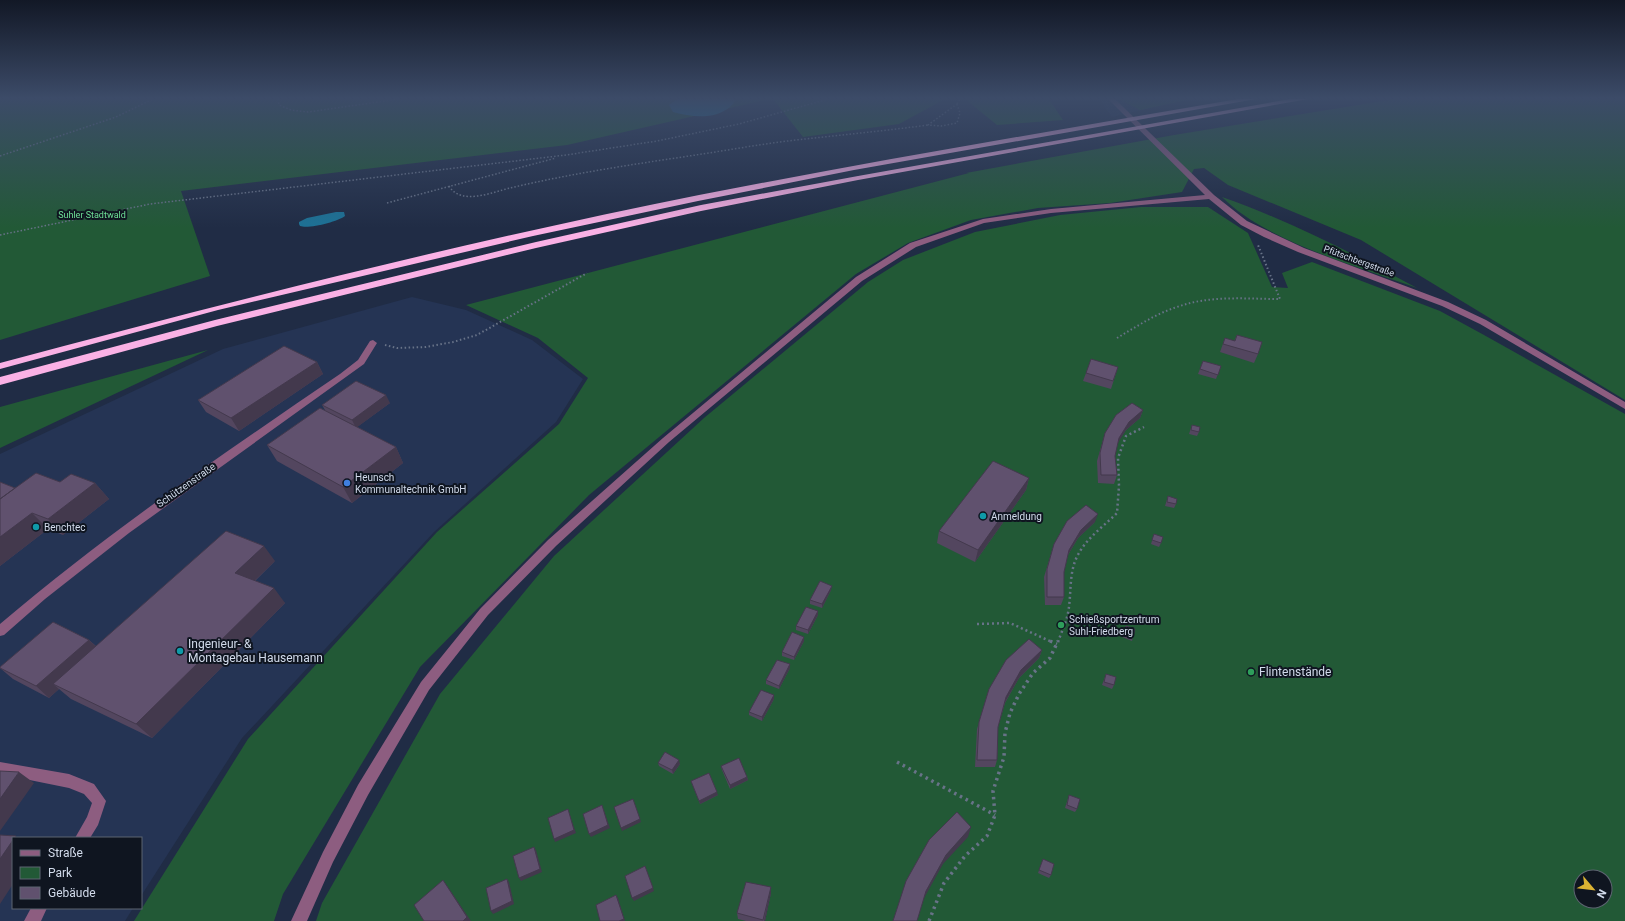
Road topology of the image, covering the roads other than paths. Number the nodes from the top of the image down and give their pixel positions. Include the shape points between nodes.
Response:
1 (1008, 142) edge
2 (1065, 142) edge
3 (1155, 142) edge
4 (1211, 196) junction
5 (373, 343) road end
6 (0, 366) edge
7 (0, 381) edge
8 (1625, 406) edge
9 (0, 631) edge
10 (0, 768) edge
11 (83, 837) edge
12 (39, 909) edge
13 (32, 921) edge
14 (300, 921) edge

1 - 6 highway via 698,198 533,233 216,308
2 - 7 highway via 701,208 536,245 223,321
3 - 4 street, Pfütschbergstraße
4 - 8 street, Pfütschbergstraße via 1255,229 1301,250 1445,304 1483,322
4 - 14 street via 1051,211 982,221 913,246 860,279 666,440 552,543 484,612 425,686 363,790 328,856
5 - 9 street, Schützenstraße via 361,362 343,376 149,511
10 - 11 street via 69,781 89,789 99,801 93,820
12 - 13 street

